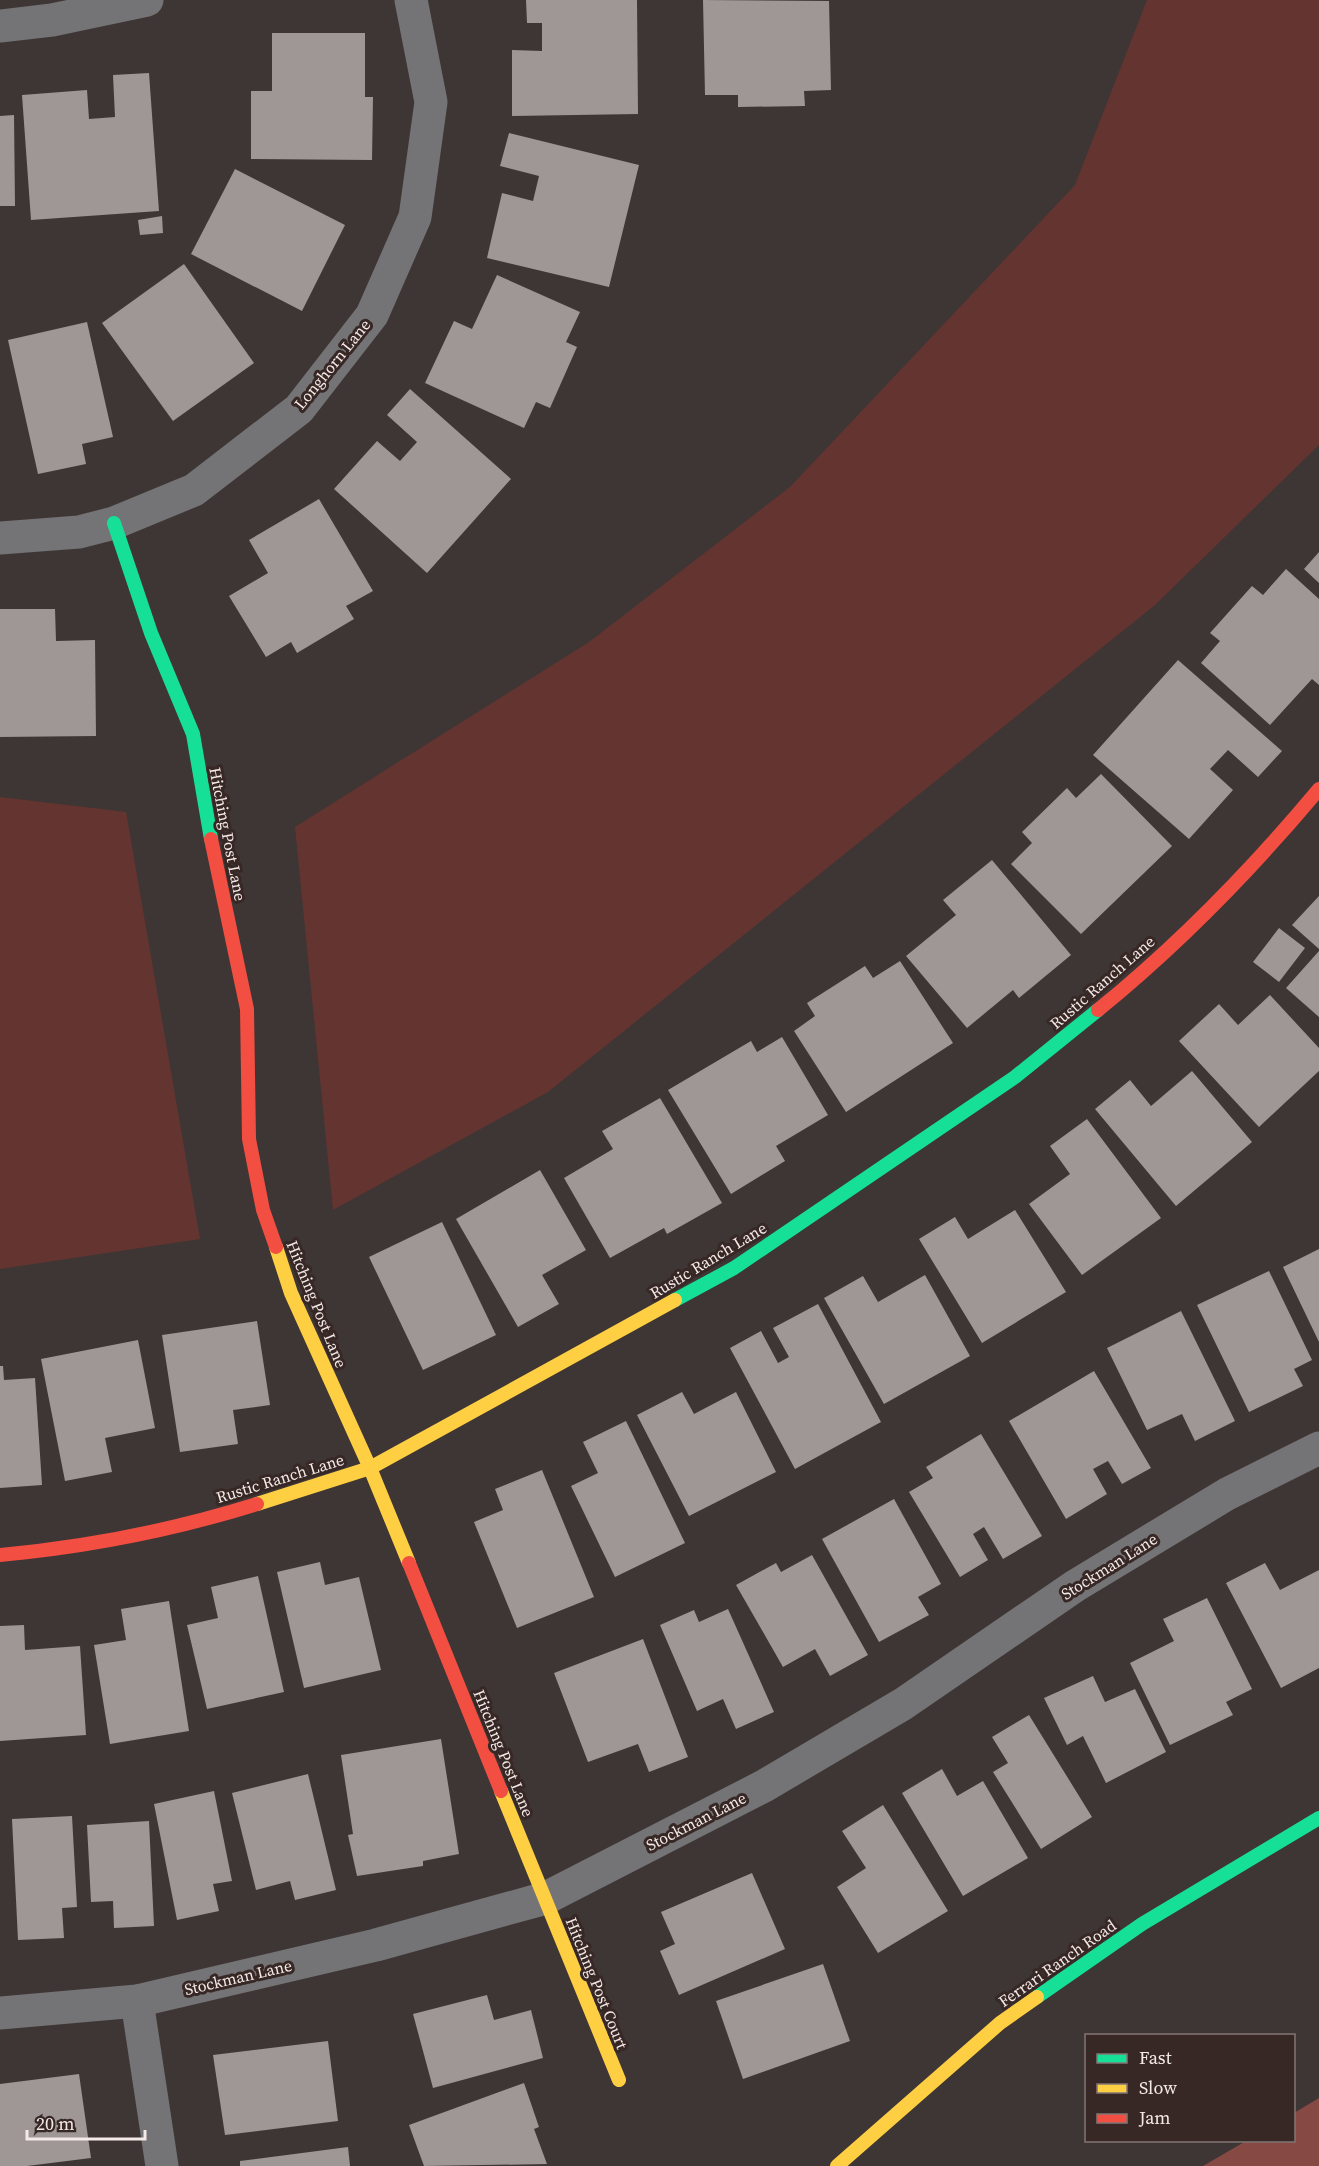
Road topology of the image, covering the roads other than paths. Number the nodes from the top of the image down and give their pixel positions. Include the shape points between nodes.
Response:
1 (147, 0) edge
2 (411, 0) edge
3 (0, 26) edge
4 (114, 523) junction
5 (0, 538) edge
6 (1319, 789) edge
7 (1319, 1448) edge
8 (370, 1468) junction
9 (0, 1555) edge
10 (1319, 1818) edge
11 (546, 1898) junction
12 (137, 2001) junction
13 (0, 2013) edge
14 (618, 2080) dead end
15 (162, 2166) edge
16 (837, 2166) edge

1 - 3 street via 52,20
2 - 4 street, Longhorn Lane via 431,102 415,217 372,315 299,409 194,490
4 - 5 street, Longhorn Lane via 79,532
4 - 8 street, Hitching Post Lane via 151,633 193,734 247,1009 249,1139 263,1210 291,1293
6 - 8 street, Rustic Ranch Lane via 1215,902 1114,997 1015,1077 734,1268
7 - 11 street, Stockman Lane via 1227,1494 1075,1586 903,1704 764,1786
8 - 9 street, Rustic Ranch Lane via 224,1514 61,1549
8 - 11 street, Hitching Post Lane
10 - 16 street, Ferrari Ranch Road via 1142,1924 1000,2023
11 - 12 street, Stockman Lane via 375,1945
11 - 14 street, Hitching Post Court
12 - 13 street, Stockman Lane
12 - 15 street

